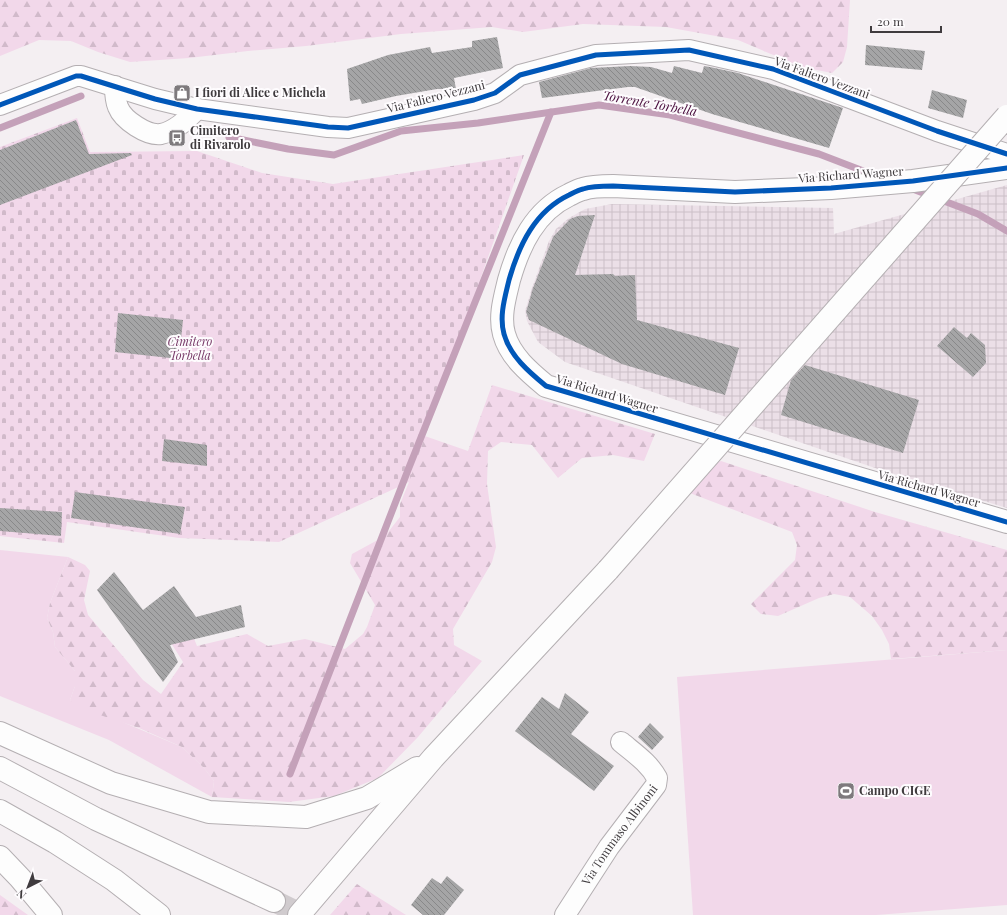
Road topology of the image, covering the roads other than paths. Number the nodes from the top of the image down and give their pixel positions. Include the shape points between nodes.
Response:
1 (116, 86) junction
2 (0, 105) edge
3 (197, 109) junction
4 (1007, 116) edge
5 (1007, 154) edge
6 (1007, 168) edge
7 (1007, 522) edge
8 (0, 733) edge
9 (621, 742) dead end
10 (433, 758) junction
11 (0, 768) edge
12 (0, 811) edge
13 (0, 857) edge
14 (274, 901) tunnel mouth
15 (51, 915) edge
16 (159, 915) edge
17 (298, 915) edge
18 (565, 915) edge

1 - 2 street, Via Faliero Vezzani via 76,76
1 - 3 street, Via Faliero Vezzani
1 - 3 street via 115,97 120,112 135,125 150,132 162,134 169,131
3 - 5 street, Via Faliero Vezzani via 348,128 474,100 494,93 520,75 596,56 689,50 773,69 937,132
4 - 10 main road, bridge via 608,570
6 - 7 main road, Via Richard Wagner via 913,181 831,188 735,192 613,186 582,189 544,211 530,229 511,273 502,316 504,334 514,354 529,372 546,386
8 - 10 main road via 111,783 209,812 306,817 367,798
9 - 18 street, Via Tommaso Albinoni via 654,772 657,778 656,785 609,847
10 - 17 main road
11 - 14 main road via 96,819
12 - 16 main road via 114,880
13 - 15 main road

